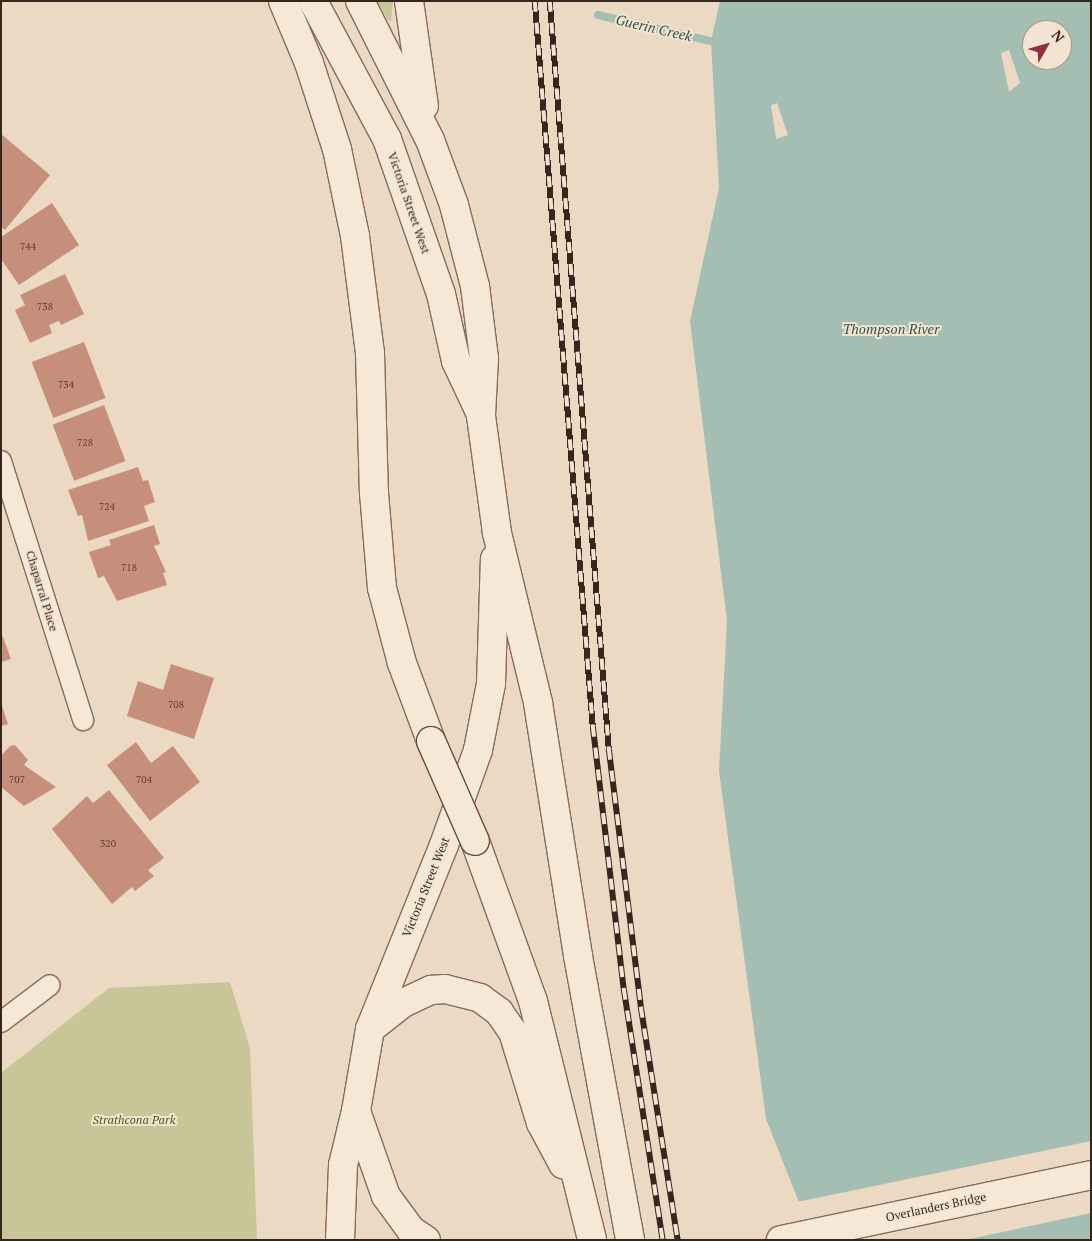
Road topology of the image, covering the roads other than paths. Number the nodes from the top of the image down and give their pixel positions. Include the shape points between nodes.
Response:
1 (282, 1) edge
2 (313, 1) edge
3 (360, 1) edge
4 (409, 1) edge
5 (430, 140) junction
6 (481, 416) junction
7 (1, 462) edge
8 (497, 533) junction
9 (83, 720) dead end
10 (50, 985) dead end
11 (1, 1022) edge
12 (370, 1029) junction
13 (356, 1112) junction
14 (1091, 1175) edge
15 (583, 1203) junction
16 (418, 1235) edge
17 (340, 1240) edge
18 (592, 1240) edge
19 (630, 1240) edge
20 (781, 1240) edge

1 - 15 main road, bridge via 309,63 337,149 355,236 370,353 374,493 382,588 402,663 474,841 533,1000
2 - 6 main road, Victoria Street West via 387,139 441,294 456,361
3 - 5 main road, Victoria Street West
4 - 5 main road via 413,50
5 - 6 main road, Victoria Street West via 454,206 475,286 484,358
6 - 8 main road, Victoria Street West
7 - 9 street, Chaparral Place
8 - 12 main road, Victoria Street West via 491,684 478,750 444,845
8 - 19 main road, Victoria Street West via 538,703 578,956
10 - 11 street
12 - 13 main road, Victoria Street West
12 - 15 main road via 403,1003 431,990 462,991 480,998 499,1012 513,1032 541,1123
13 - 16 main road via 386,1196
13 - 17 main road, Victoria Street West via 343,1165
14 - 20 main road, Overlanders Bridge
15 - 18 main road

